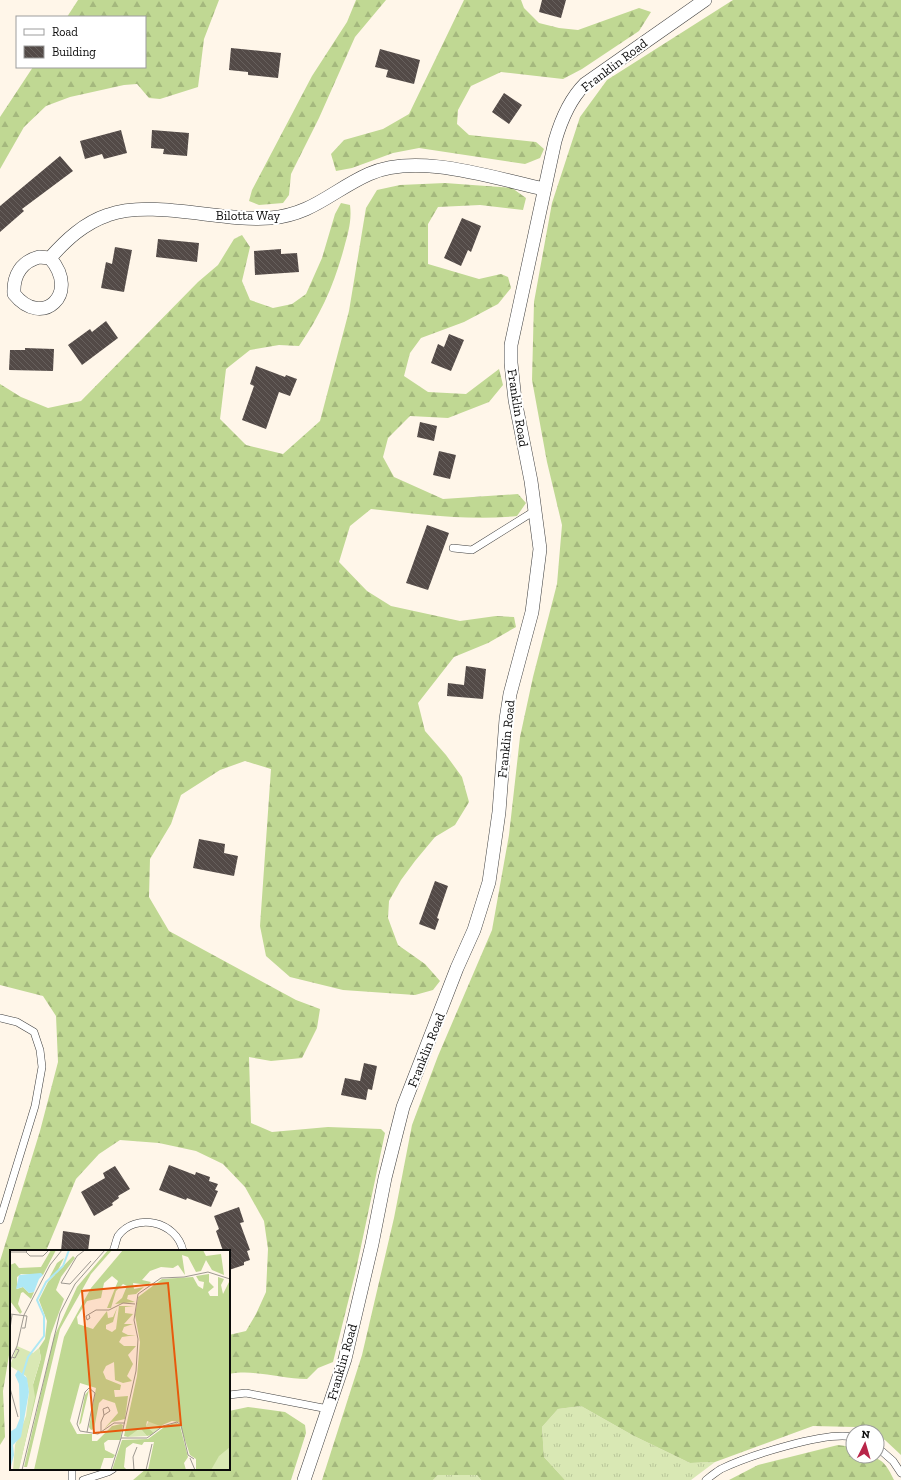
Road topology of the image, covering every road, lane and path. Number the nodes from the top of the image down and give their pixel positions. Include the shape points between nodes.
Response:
1 (705, 0) edge
2 (544, 188) junction
3 (50, 258) dead end
4 (536, 510) junction
5 (453, 548) dead end
6 (0, 1018) edge
7 (0, 1220) edge
8 (113, 1250) edge
9 (183, 1250) edge
10 (230, 1395) edge
11 (328, 1409) junction
12 (845, 1435) edge
13 (885, 1454) edge
14 (111, 1470) edge
15 (901, 1473) edge
16 (83, 1480) edge
17 (304, 1480) edge
18 (706, 1480) edge

1 - 2 street, Franklin Road via 582,87 560,123
2 - 3 street, Bilotta Way via 438,166 392,166 362,177 319,204 295,214 271,218 240,218 128,210 107,215 69,237
2 - 4 street, Franklin Road via 510,355 515,400
4 - 5 lane via 472,550
4 - 11 street, Franklin Road via 539,560 532,612 510,694 506,719 500,812 489,882 474,930 404,1107 345,1359
6 - 7 lane via 17,1022 34,1032 42,1067 36,1106
8 - 9 lane via 118,1237 128,1227 147,1222 165,1226 177,1236
10 - 11 lane via 246,1393
11 - 17 street, Franklin Road
12 - 18 lane via 825,1437 759,1454 721,1470
13 - 15 lane
14 - 16 lane

